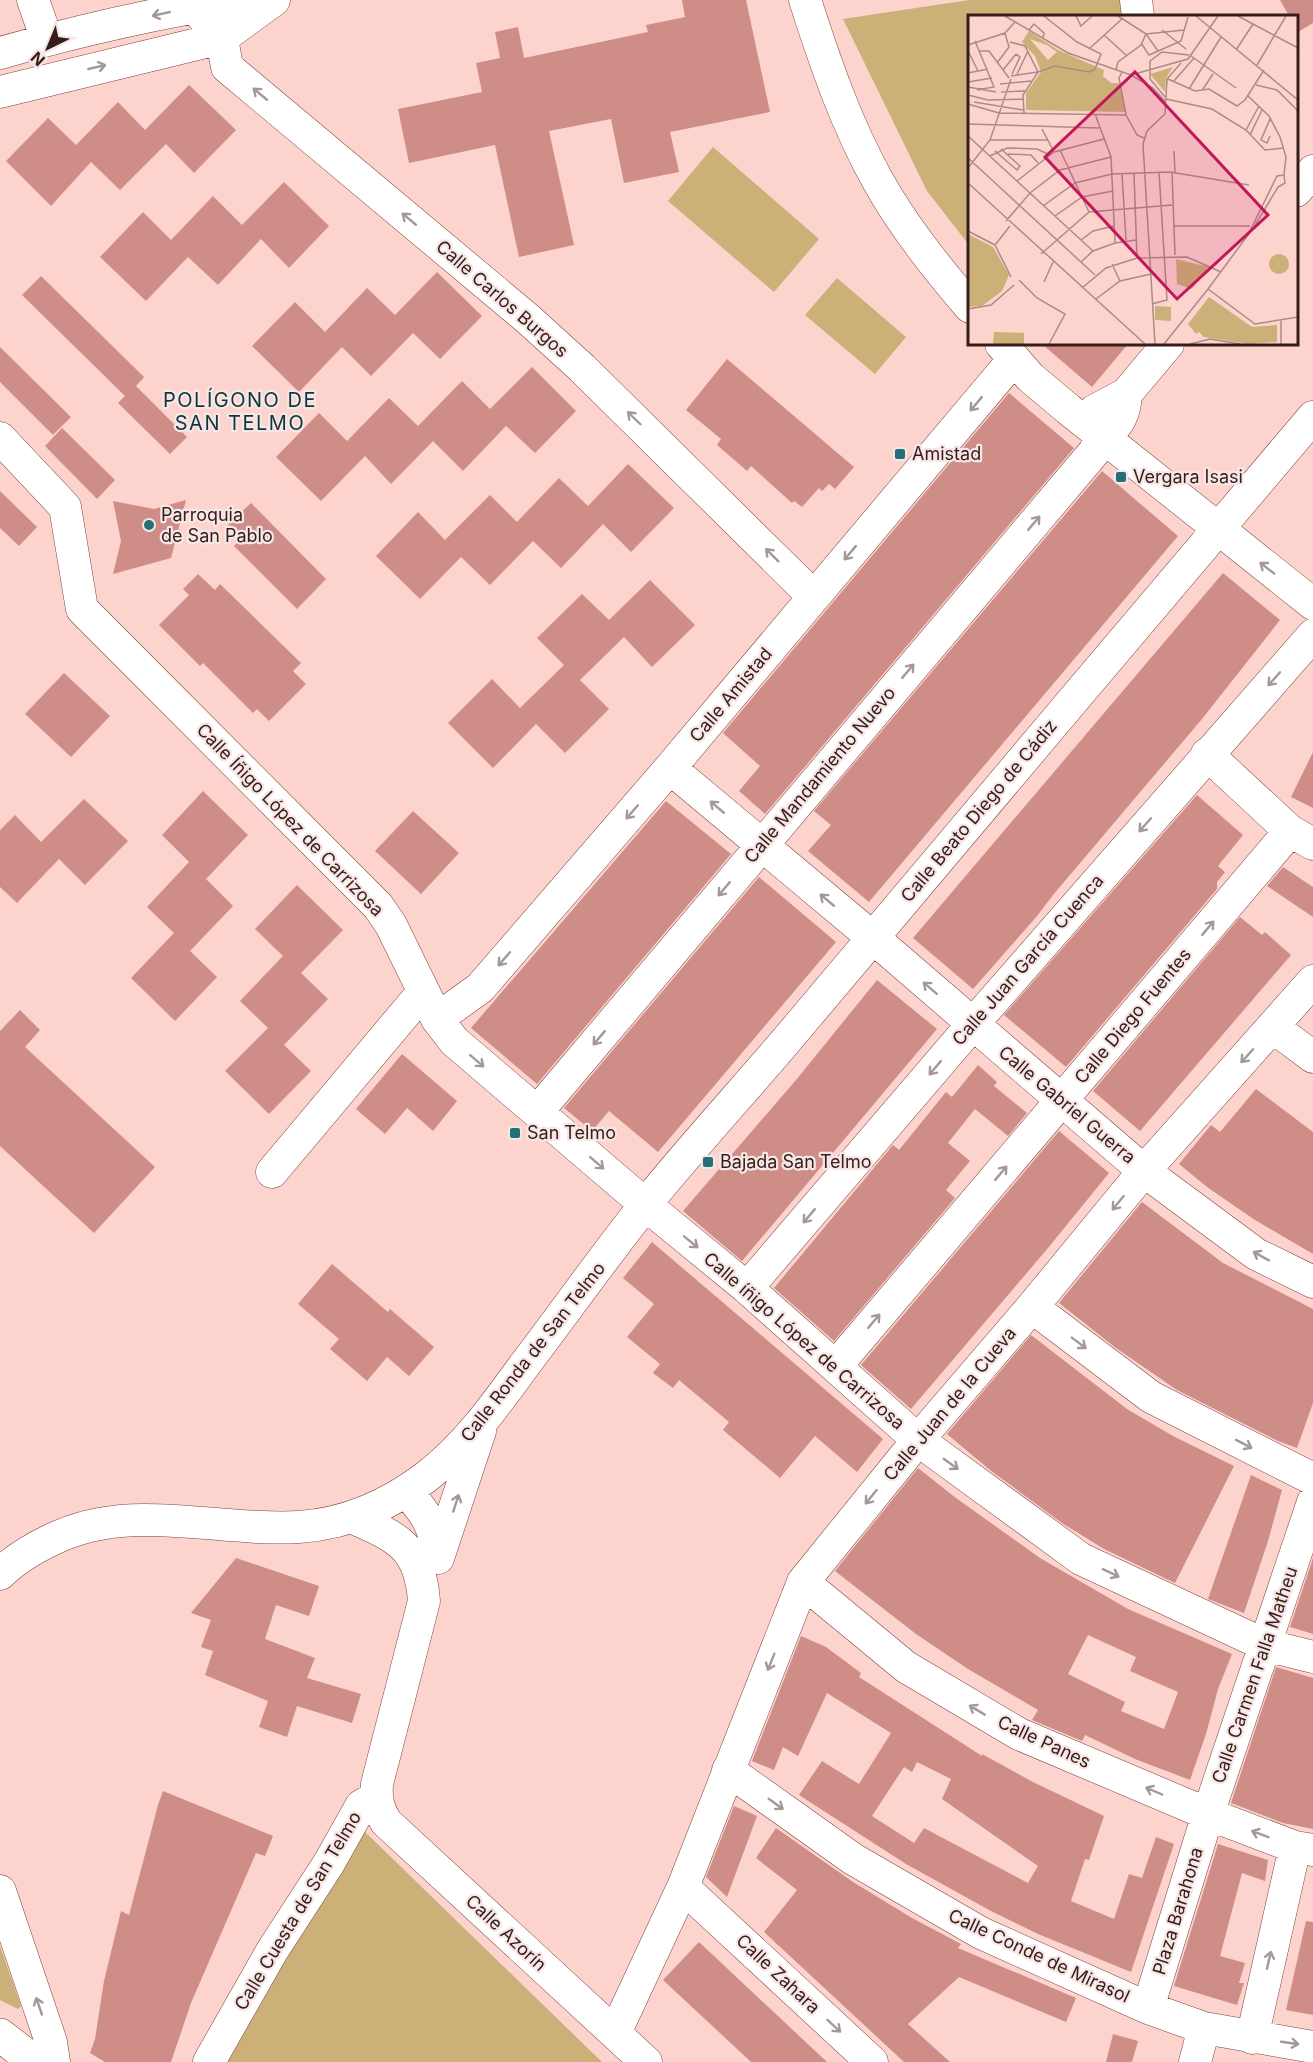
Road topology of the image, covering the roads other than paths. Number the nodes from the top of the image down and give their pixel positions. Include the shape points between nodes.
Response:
1 (33, 0) edge
2 (240, 0) edge
3 (274, 0) edge
4 (805, 0) edge
5 (1136, 0) edge
6 (194, 7) junction
7 (1138, 15) edge
8 (222, 38) junction
9 (47, 40) junction
10 (0, 53) edge
11 (0, 92) edge
12 (1313, 171) edge
13 (1298, 189) edge
14 (968, 306) edge
15 (1167, 345) edge
16 (1007, 351) edge
17 (1313, 417) edge
18 (1094, 430) junction
19 (0, 438) edge
20 (1218, 529) junction
21 (813, 596) junction
22 (1313, 604) edge
23 (1313, 635) edge
24 (1207, 754) junction
25 (670, 768) junction
26 (1301, 838) edge
27 (762, 844) junction
28 (872, 938) junction
29 (1313, 981) edge
30 (430, 1006) junction
31 (972, 1025) junction
32 (1273, 1027) junction
33 (1313, 1057) edge
34 (1062, 1100) junction
35 (537, 1112) junction
36 (1144, 1171) junction
37 (272, 1172) dead end
38 (646, 1205) junction
39 (1313, 1282) edge
40 (747, 1288) junction
41 (1032, 1307) junction
42 (836, 1366) junction
43 (486, 1417) junction
44 (918, 1440) junction
45 (1313, 1479) edge
46 (406, 1491) junction
47 (1313, 1502) edge
48 (351, 1517) junction
49 (405, 1546) junction
50 (438, 1558) junction
51 (0, 1574) edge
52 (803, 1582) junction
53 (424, 1601) junction
54 (1265, 1645) junction
55 (1313, 1657) edge
56 (728, 1770) junction
57 (376, 1797) junction
58 (1208, 1814) junction
59 (1304, 1849) edge
60 (683, 1887) junction
61 (0, 1891) edge
62 (1148, 2008) junction
63 (1204, 2028) junction
64 (615, 2032) junction
65 (0, 2035) edge
66 (1257, 2046) edge
67 (1313, 2047) edge
68 (35, 2062) edge
69 (54, 2062) edge
70 (209, 2062) edge
71 (646, 2062) edge
72 (872, 2062) edge
73 (1195, 2062) edge

1 - 9 street
2 - 6 street
3 - 8 street
4 - 14 street via 837,94 879,182 905,224
5 - 7 street
6 - 8 street
6 -> 9 street
11 -> 8 street
21 -> 8 street, Calle Carlos Burgos via 519,311 227,67
9 - 10 street
12 - 13 street
15 - 18 street, Calle Mandamiento Nuevo via 1126,394 1094,411
16 - 18 street via 1030,377
16 -> 21 street, Calle Amistad
17 - 20 street, Calle Beato Diego de Cádiz
18 - 20 street
27 -> 18 street, Calle Mandamiento Nuevo
19 - 30 street, Calle Íñigo López de Carrizosa via 65,507 82,609 378,906
22 -> 20 street
20 - 28 street, Calle Beato Diego de Cádiz
21 - 25 street, Calle Amistad
23 -> 24 street, Calle Juan García Cuenca
24 - 26 street
24 -> 31 street, Calle Juan García Cuenca
27 -> 25 street, Calle Gabriel Guerra
25 -> 30 street, Calle Amistad via 480,988
34 -> 26 street, Calle Diego Fuentes
28 -> 27 street, Calle Gabriel Guerra
27 -> 35 street, Calle Mandamiento Nuevo
31 -> 28 street, Calle Gabriel Guerra
28 - 38 street, Calle Beato Diego de Cádiz
29 - 32 street, Calle Juan de la Cueva
30 -> 35 street, Calle Íñigo López de Carrizosa via 454,1041
30 - 37 street
31 - 34 street, Calle Gabriel Guerra
31 -> 40 street, Calle Juan García Cuenca
32 - 33 street
32 -> 36 street, Calle Juan de la Cueva
34 - 36 street, Calle Gabriel Guerra
42 -> 34 street, Calle Diego Fuentes
35 -> 38 street, Calle Íñigo López de Carrizosa
39 -> 36 street, Calle Gabriel Guerra via 1256,1254
36 -> 41 street, Calle Juan de la Cueva
38 -> 40 street, Calle íñigo López de Carrizosa
38 - 43 street, Calle Ronda de San Telmo
40 - 42 street, Calle íñigo López de Carrizosa
41 - 44 street, Calle Juan de la Cueva
41 -> 45 street via 1151,1397
42 - 44 street, Calle íñigo López de Carrizosa
43 - 46 street, Calle Ronda de San Telmo via 456,1451
50 -> 43 street
44 -> 52 street, Calle Juan de la Cueva
44 -> 54 street, Calle íñigo López de Carrizosa via 1081,1559
46 - 48 street, Calle Ronda de San Telmo
46 - 49 street via 402,1531
46 - 50 street via 430,1521
47 - 54 street, Calle Carmen Falla Matheu
48 - 49 street, Calle Cuesta de San Telmo via 388,1533
48 - 51 street, Calle Ronda de San Telmo via 302,1527 154,1519 110,1521 73,1529 37,1547
49 - 53 street, Calle Cuesta de San Telmo via 422,1580
50 - 53 street
52 -> 56 street, Calle Juan de la Cueva
58 -> 52 street, Calle Panes via 1019,1734 906,1667
53 - 57 street, Calle Cuesta de San Telmo
54 - 55 street, Calle íñigo López de Carrizosa
54 - 58 street, Calle Carmen Falla Matheu
56 - 60 street, Calle Juan de la Cueva
56 -> 62 street, Calle Conde de Mirasol via 853,1859 981,1933
57 - 64 street, Calle Azorín via 386,1822
57 - 70 street, Calle Cuesta de San Telmo via 361,1806
59 -> 58 street, Calle Panes
58 - 62 street, Plaza Barahona
66 -> 59 street
60 - 64 street, Calle Juan de la Cueva
60 -> 72 street, Calle Zahara
69 -> 61 street via 51,2042
62 - 63 street, Calle Conde de Mirasol
63 - 66 street, Calle Conde de Mirasol
63 - 73 street
64 - 71 street, Calle Azorín
65 - 68 main road
66 -> 67 street, Calle Conde de Mirasol

